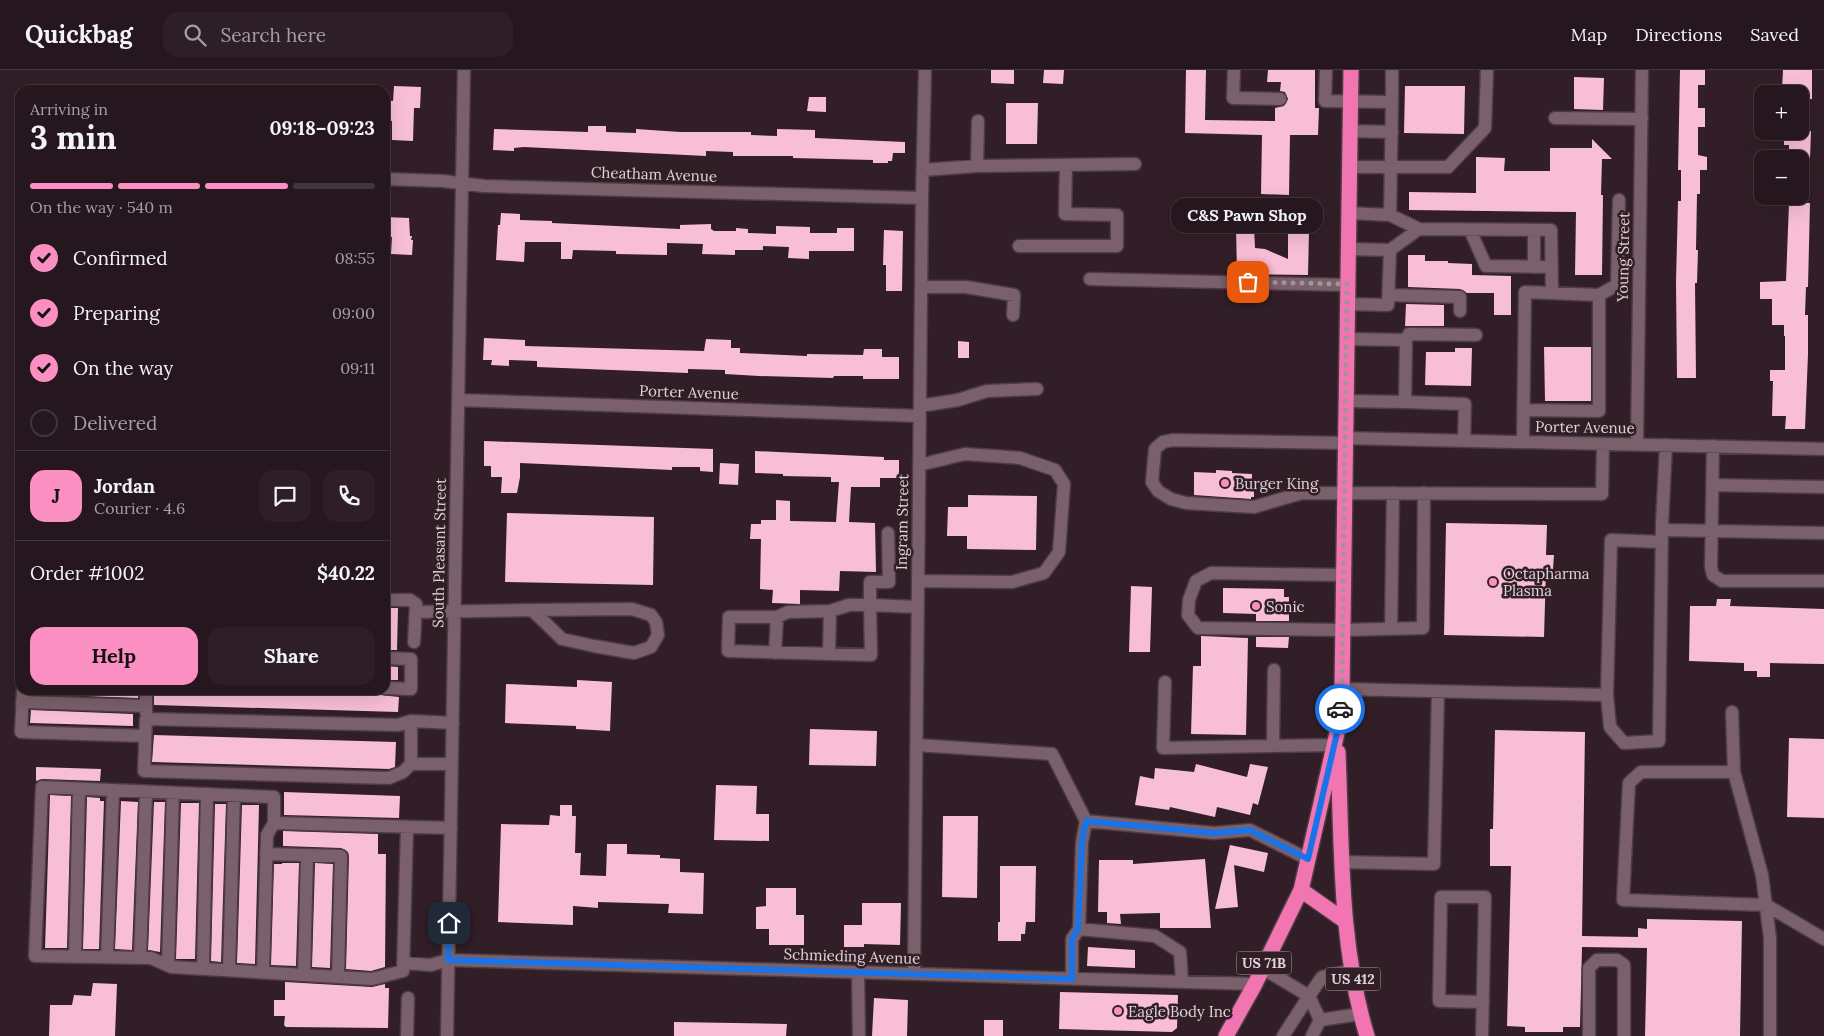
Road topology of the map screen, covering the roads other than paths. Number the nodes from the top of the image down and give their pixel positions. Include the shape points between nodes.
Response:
1 (464, 70) edge
2 (925, 70) edge
3 (1234, 70) edge
4 (1326, 70) edge
5 (1351, 70) edge
6 (1392, 70) edge
7 (1486, 70) edge
8 (1642, 70) edge
9 (1280, 99) dead end
10 (1350, 101) junction
11 (1392, 102) junction
12 (1556, 118) dead end
13 (1642, 120) junction
14 (978, 121) dead end
15 (1350, 131) junction
16 (1392, 132) junction
17 (1135, 164) dead end
18 (1066, 165) junction
19 (977, 166) junction
20 (1349, 167) junction
21 (1391, 168) junction
22 (922, 170) junction
23 (390, 179) edge
24 (462, 183) junction
25 (922, 198) junction
26 (1619, 200) dead end
27 (1348, 213) junction
28 (1390, 215) junction
29 (1419, 229) junction
30 (1470, 230) junction
31 (1534, 230) junction
32 (1019, 246) dead end
33 (1348, 249) junction
34 (1390, 250) junction
35 (1534, 267) junction
36 (1552, 267) junction
37 (1090, 279) dead end
38 (1347, 284) junction
39 (921, 287) junction
40 (1552, 293) junction
41 (1388, 295) junction
42 (1599, 295) junction
43 (1347, 304) junction
44 (1460, 311) dead end
45 (1013, 314) dead end
46 (1476, 335) dead end
47 (1347, 339) junction
48 (1406, 340) junction
49 (1037, 389) dead end
50 (458, 400) junction
51 (1345, 401) junction
52 (1405, 402) junction
53 (1523, 410) junction
54 (920, 411) junction
55 (1345, 440) junction
56 (1464, 440) junction
57 (1523, 442) junction
58 (1603, 444) junction
59 (1637, 444) junction
60 (1666, 445) junction
61 (1713, 446) junction
62 (1824, 449) edge
63 (919, 465) junction
64 (1712, 485) junction
65 (1824, 487) edge
66 (1344, 493) junction
67 (1394, 493) junction
68 (1424, 493) junction
69 (1662, 524) junction
70 (1712, 531) junction
71 (1824, 532) edge
72 (888, 533) dead end
73 (1662, 542) junction
74 (1343, 575) junction
75 (918, 580) junction
76 (1824, 581) edge
77 (390, 600) edge
78 (870, 605) junction
79 (918, 607) junction
80 (532, 610) junction
81 (830, 611) junction
82 (416, 612) junction
83 (454, 612) junction
84 (778, 617) junction
85 (1392, 629) junction
86 (1343, 630) junction
87 (414, 642) dead end
88 (776, 653) junction
89 (829, 654) junction
90 (390, 658) edge
91 (1274, 670) dead end
92 (1165, 682) dead end
93 (390, 688) edge
94 (1342, 689) junction
95 (1438, 691) junction
96 (146, 695) edge
97 (1607, 695) junction
98 (22, 696) edge
99 (146, 712) junction
100 (1732, 712) dead end
101 (411, 721) junction
102 (452, 723) junction
103 (145, 736) junction
104 (1335, 739) junction
105 (916, 745) junction
106 (1273, 746) junction
107 (411, 764) junction
108 (452, 764) junction
109 (1734, 772) junction
110 (79, 789) junction
111 (113, 790) junction
112 (146, 792) junction
113 (173, 793) junction
114 (207, 794) junction
115 (234, 795) junction
116 (1086, 821) junction
117 (274, 823) junction
118 (407, 827) junction
119 (450, 828) junction
120 (266, 854) junction
121 (307, 855) junction
122 (1308, 859) junction
123 (1342, 862) junction
124 (1300, 890) junction
125 (1766, 905) junction
126 (1345, 920) junction
127 (1078, 929) junction
128 (1824, 939) edge
129 (75, 957) junction
130 (107, 957) junction
131 (140, 958) junction
132 (448, 960) junction
133 (404, 963) junction
134 (168, 965) junction
135 (1262, 968) junction
136 (203, 969) junction
137 (230, 970) junction
138 (1352, 970) junction
139 (263, 972) junction
140 (858, 973) junction
141 (914, 974) junction
142 (304, 975) junction
143 (338, 977) junction
144 (1072, 979) junction
145 (1182, 982) junction
146 (1255, 984) junction
147 (1308, 996) junction
148 (408, 998) dead end
149 (1483, 1002) junction
150 (1360, 1014) junction
151 (1320, 1020) junction
152 (407, 1036) edge
153 (447, 1036) edge
154 (859, 1036) edge
155 (1226, 1036) edge
156 (1283, 1036) edge
157 (1312, 1036) edge
158 (1367, 1036) edge
159 (1482, 1036) edge
160 (1589, 1036) edge
161 (1624, 1036) edge
162 (1770, 1036) edge

1 - 24 street, South Pleasant Street
2 - 22 street, Ingram Street
3 - 9 street via 1233,98
4 - 10 street via 1326,101
5 - 10 highway, US 71B
6 - 11 street
7 - 21 street via 1485,128 1448,167
8 - 13 street, Young Street
10 - 11 street
10 - 15 highway, US 71B
11 - 16 street
12 - 13 street
13 - 59 street, Young Street
14 - 19 street
15 - 16 street
15 - 20 highway, US 71B
16 - 21 street
17 - 18 street
18 - 19 street
18 - 32 street via 1065,214 1117,215 1117,246
19 - 22 street
20 - 21 street
20 - 27 highway, US 71B
21 - 28 street
22 - 25 street, Ingram Street
23 - 24 street, Cheatham Avenue
24 - 25 street, Cheatham Avenue
24 - 50 street, South Pleasant Street
25 - 39 street, Ingram Street
26 - 42 street via 1617,285
27 - 28 street
27 - 33 highway, US 71B
28 - 29 street
29 - 30 street
29 - 34 street
30 - 31 street
30 - 35 street via 1486,266
31 - 35 street
31 - 36 street via 1551,230
33 - 34 street
33 - 38 highway, US 71B
34 - 41 street
35 - 36 street
36 - 40 street
37 - 38 street
38 - 43 highway, US 71B
39 - 45 street via 966,286 1014,295
39 - 54 street, Ingram Street
40 - 42 street
40 - 53 street via 1525,292
41 - 43 street via 1388,305
41 - 44 street via 1460,297
42 - 53 street via 1599,411
43 - 47 highway, US 71B
46 - 48 street via 1410,334
47 - 48 street
47 - 51 highway, US 71B
48 - 52 street
49 - 54 street, Porter Avenue via 987,391
50 - 54 street, Porter Avenue
50 - 83 street, South Pleasant Street
51 - 52 street
51 - 55 highway, US 71B
52 - 56 street via 1465,404
53 - 57 street
54 - 63 street, Ingram Street
55 - 56 street, Porter Avenue
55 - 66 highway, US 71B
55 - 66 street, Porter Avenue via 1173,440 1155,449 1152,482 1158,491 1186,503 1254,507 1302,493
56 - 57 street, Porter Avenue
57 - 58 street, Porter Avenue
58 - 59 street, Porter Avenue
58 - 68 street via 1602,494
59 - 60 street, Porter Avenue
60 - 61 street, Porter Avenue
60 - 69 street
61 - 62 street, Porter Avenue
61 - 64 street
63 - 75 street, Ingram Street
63 - 75 street via 965,454 1020,458 1055,470 1064,484 1059,552 1044,573 1012,582
64 - 65 street
64 - 70 street
66 - 67 street
66 - 74 highway, US 71B
67 - 68 street
67 - 85 street
68 - 85 street via 1423,628
69 - 70 street via 1665,530
69 - 73 street
70 - 71 street
70 - 76 street via 1712,567 1718,580
72 - 78 street via 889,582 870,582
73 - 97 street via 1611,540
73 - 97 street via 1659,741 1624,743 1610,727
74 - 86 highway, US 71B
74 - 86 street via 1211,573 1196,582 1189,600 1188,616 1198,628
75 - 79 street, Ingram Street
77 - 82 street via 410,600 416,604
78 - 79 street
78 - 81 street via 849,605
78 - 89 street via 871,655
79 - 105 street, Ingram Street
80 - 80 street via 562,639 594,646 634,653 651,647 658,635 656,622 651,616 632,609
80 - 83 street
81 - 84 street via 788,612
81 - 89 street
82 - 83 street
82 - 87 street
83 - 102 street, South Pleasant Street
84 - 88 street
84 - 88 street via 729,617 728,651
85 - 86 street
86 - 94 highway, US 71B
88 - 89 street
90 - 93 street via 411,659 411,688
91 - 106 street
92 - 106 street via 1163,748
94 - 95 street
94 - 104 highway, US 71B
95 - 97 street
95 - 123 street via 1434,864
96 - 99 street
98 - 99 street
98 - 103 street via 21,732
99 - 101 street via 398,725
99 - 103 street
100 - 109 street
101 - 102 street
101 - 107 street
102 - 108 street, South Pleasant Street
103 - 107 street via 144,771 390,778
104 - 106 street
104 - 122 highway, US 71B
104 - 123 highway, US 412
105 - 116 street via 1052,754
105 - 141 street, Ingram Street
107 - 108 street
108 - 119 street, South Pleasant Street
109 - 125 street via 1762,875
109 - 125 street via 1641,772 1629,783 1623,900
110 - 111 street
110 - 129 street
110 - 129 street via 42,787 35,956
111 - 112 street
111 - 130 street
112 - 113 street
112 - 131 street
113 - 114 street
113 - 134 street
114 - 115 street
114 - 136 street
115 - 117 street via 274,797
115 - 137 street
116 - 122 street via 1214,833 1250,830
116 - 127 street
117 - 118 street
117 - 120 street via 267,835
118 - 119 street
118 - 133 street
119 - 132 street, South Pleasant Street
120 - 121 street
120 - 139 street
121 - 142 street
121 - 143 street via 341,856
122 - 124 highway, US 71B
123 - 126 highway, US 412
124 - 126 highway
124 - 135 highway, US 71B
125 - 128 street
125 - 162 street via 1770,938
126 - 138 highway, US 412
127 - 144 street via 1072,939
127 - 145 street via 1155,936 1180,952
129 - 130 street
130 - 131 street
131 - 134 street via 151,958
132 - 133 street, Schmieding Avenue via 431,965
132 - 140 street, Schmieding Avenue
132 - 153 street, South Pleasant Street
133 - 143 street via 403,972 372,979
134 - 136 street
135 - 146 highway, US 71B
135 - 147 street
136 - 137 street
137 - 139 street
138 - 147 street via 1322,977
138 - 150 highway, US 412
139 - 142 street
140 - 141 street, Schmieding Avenue
140 - 154 street
141 - 144 street, Schmieding Avenue
142 - 143 street
144 - 145 street, Schmieding Avenue
145 - 146 street, Schmieding Avenue
146 - 155 highway, US 71B
147 - 151 street
147 - 156 street
148 - 152 street
149 - 149 street via 1485,897 1441,897 1439,1002
149 - 159 street
150 - 151 street
150 - 158 highway, US 412
151 - 157 street
160 - 161 street via 1589,968 1597,960 1617,960 1624,965

